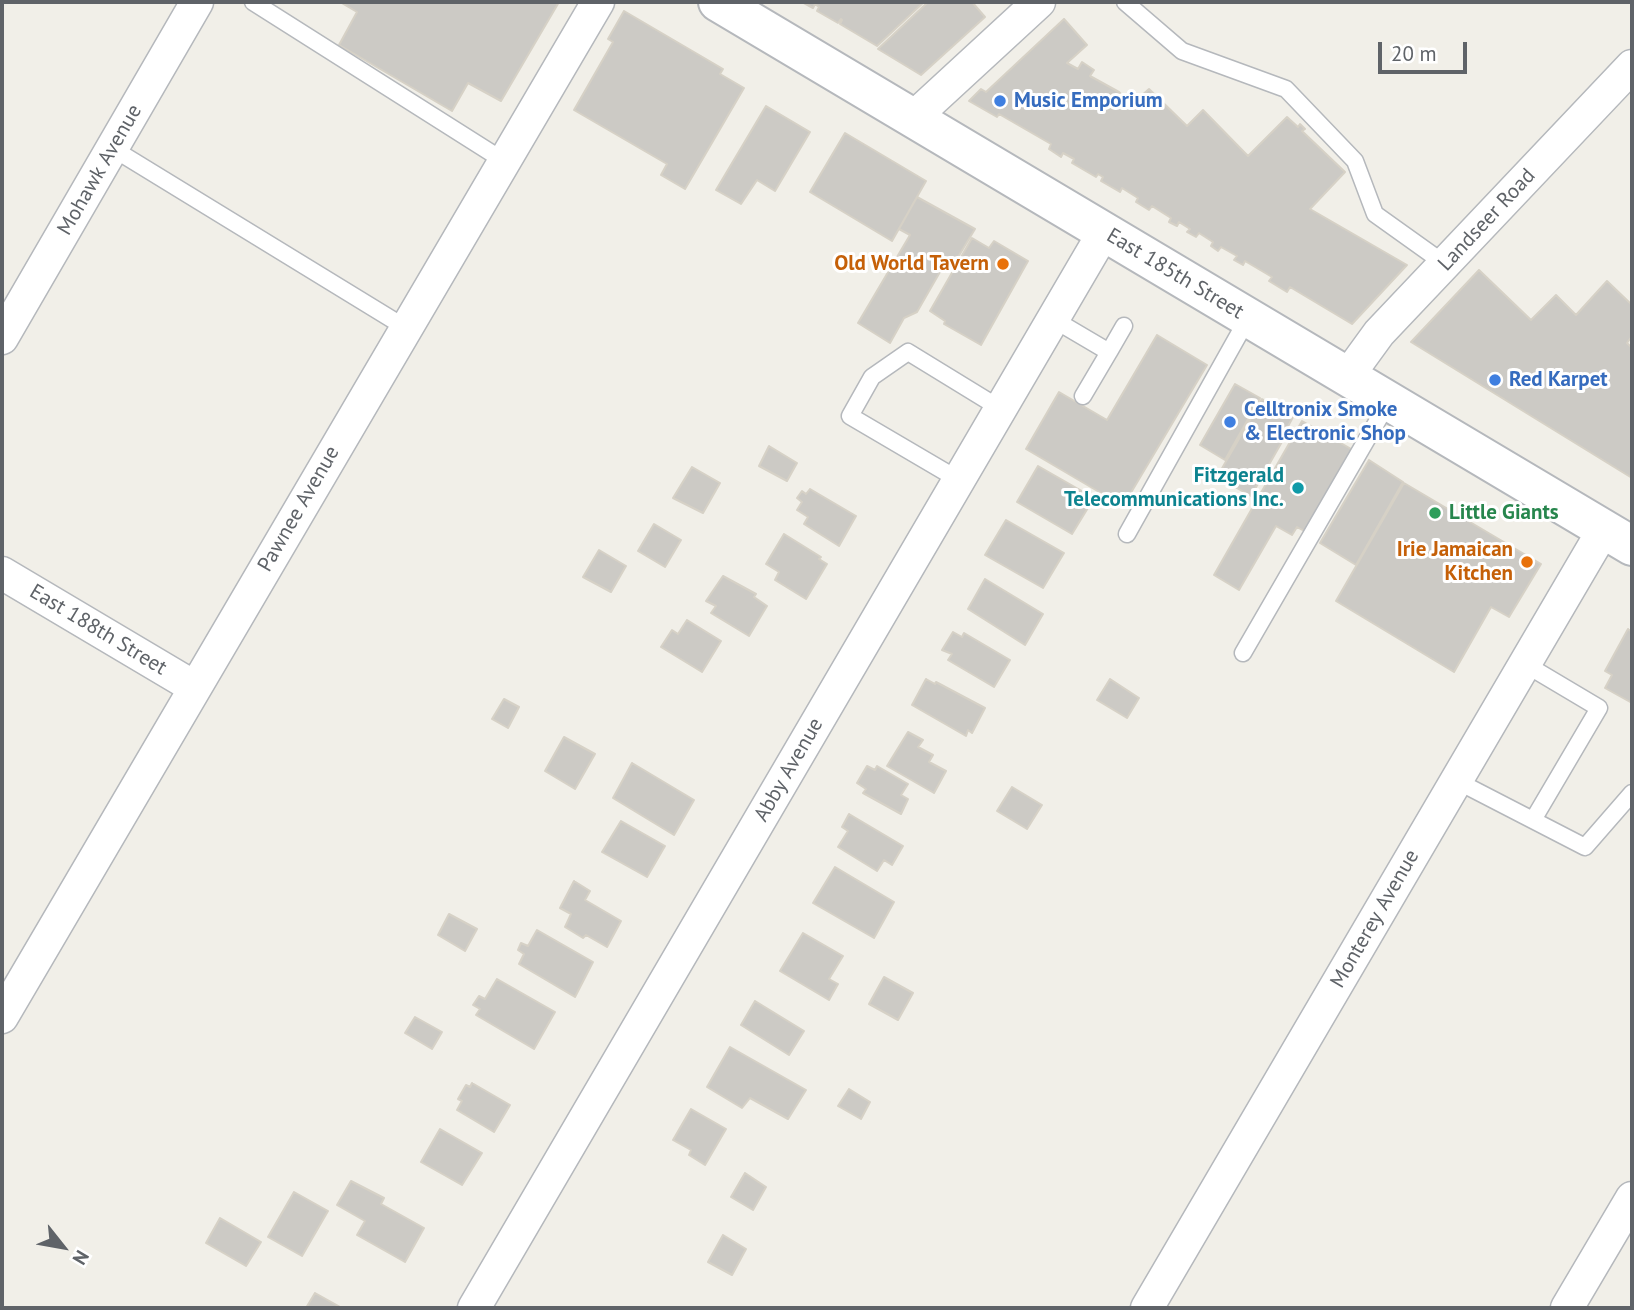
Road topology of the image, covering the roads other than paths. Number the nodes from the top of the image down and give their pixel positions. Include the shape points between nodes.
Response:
1 (197, 2) edge
2 (253, 2) edge
3 (598, 2) edge
4 (718, 2) edge
5 (1039, 2) edge
6 (1125, 2) edge
7 (1632, 66) edge
8 (913, 118) junction
9 (112, 148) junction
10 (504, 161) junction
11 (1104, 232) junction
12 (1446, 264) junction
13 (1248, 318) junction
14 (1053, 319) junction
15 (1124, 326) dead end
16 (406, 328) junction
17 (2, 338) edge
18 (1109, 352) junction
19 (1347, 377) junction
20 (1083, 396) dead end
21 (1389, 401) junction
22 (1001, 409) junction
23 (959, 480) junction
24 (1127, 534) dead end
25 (1618, 538) edge
26 (2, 573) edge
27 (1242, 653) dead end
28 (1525, 664) junction
29 (194, 687) junction
30 (1457, 780) junction
31 (1632, 793) edge
32 (1533, 820) junction
33 (2, 1017) edge
34 (1632, 1198) edge
35 (474, 1308) edge
36 (1147, 1308) edge
37 (1567, 1308) edge

1 - 9 street, Mohawk Avenue
2 - 10 lane
3 - 10 street, Pawnee Avenue
4 - 8 street, East 185th Street
5 - 8 street
6 - 12 lane via 1182,51 1286,89 1355,161 1376,214
7 - 12 street, Landseer Road
8 - 11 street, East 185th Street
9 - 16 lane
9 - 17 street, Mohawk Avenue
10 - 16 street, Pawnee Avenue
11 - 13 street, East 185th Street
11 - 14 street, Abby Avenue
12 - 19 street, Landseer Road via 1379,333
13 - 19 street, East 185th Street
13 - 24 lane
14 - 18 lane
14 - 22 street, Abby Avenue
15 - 18 lane
16 - 29 street, Pawnee Avenue
18 - 20 lane
19 - 21 street, East 185th Street
21 - 25 street, East 185th Street
21 - 27 lane
22 - 23 street, Abby Avenue
22 - 23 lane via 908,352 873,377 850,416
23 - 35 street, Abby Avenue
25 - 28 street, Monterey Avenue
26 - 29 street, East 188th Street
28 - 30 street, Monterey Avenue
28 - 32 lane via 1599,708
29 - 33 street, Pawnee Avenue
30 - 32 lane
30 - 36 street, Monterey Avenue
31 - 32 lane via 1586,847
34 - 37 street

